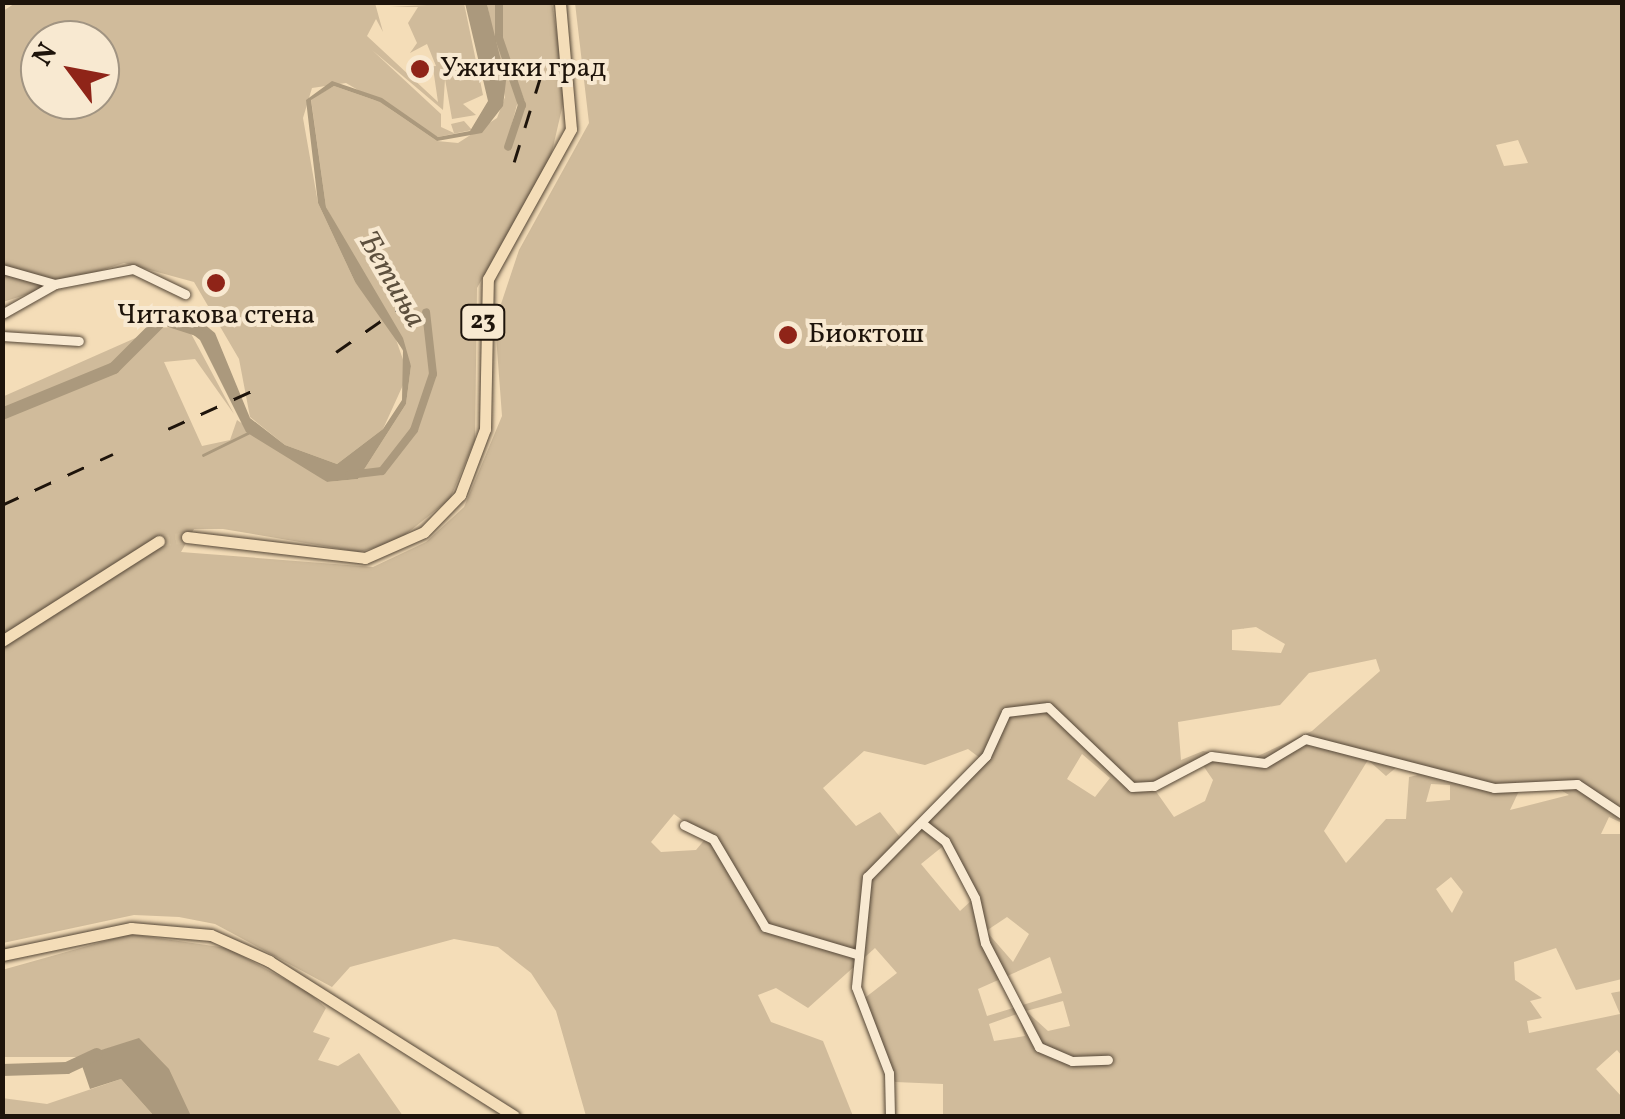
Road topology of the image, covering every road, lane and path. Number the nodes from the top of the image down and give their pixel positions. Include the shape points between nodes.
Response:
1 (560, 2) edge
2 (2, 269) edge
3 (54, 284) junction
4 (186, 294) dead end
5 (2, 314) edge
6 (2, 336) edge
7 (79, 341) dead end
8 (187, 537) tunnel mouth
9 (158, 541) tunnel mouth
10 (2, 641) edge
11 (1622, 814) edge
12 (923, 824) junction
13 (684, 825) dead end
14 (856, 954) junction
15 (2, 955) edge
16 (1108, 1060) dead end
17 (514, 1116) edge
18 (890, 1116) edge

1 - 8 main road, 23 via 571,128 488,280 485,428 460,495 424,532 365,558
2 - 3 street
3 - 4 street via 132,270
3 - 5 street
6 - 7 street
9 - 10 main road
11 - 12 street via 1577,784 1494,788 1315,740 1264,762 1199,758 1154,786 1132,786 1098,764 1058,714 1034,705 995,720 986,756
12 - 14 street via 870,868
12 - 16 street via 945,842 975,898 985,942 1040,1047 1072,1061
13 - 14 street via 713,840 764,927
14 - 18 street via 856,986 888,1073
15 - 17 main road via 132,928 211,935 269,961

